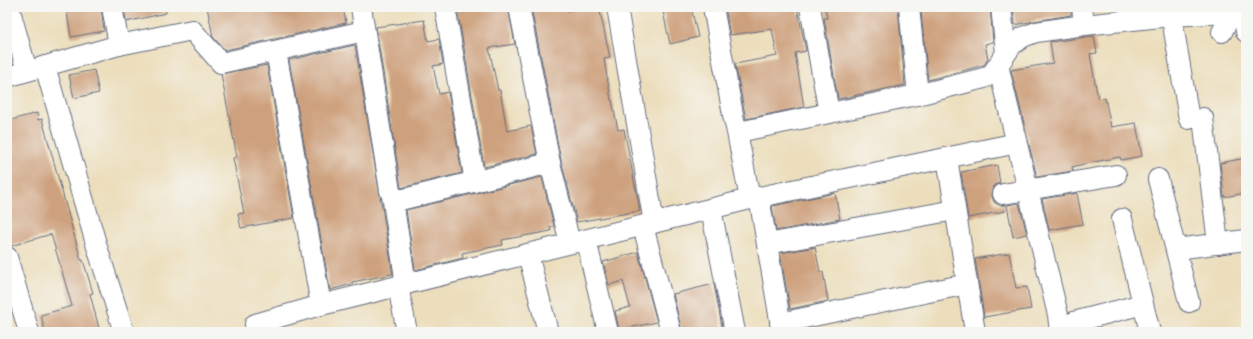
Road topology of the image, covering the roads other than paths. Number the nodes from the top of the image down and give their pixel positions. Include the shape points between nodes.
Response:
1 (9, 7) edge
2 (112, 7) edge
3 (361, 7) edge
4 (445, 7) edge
5 (519, 7) edge
6 (616, 7) edge
7 (713, 7) edge
8 (810, 7) edge
9 (909, 7) edge
10 (1001, 7) edge
11 (1171, 11) edge
12 (1239, 11) edge
13 (1083, 16) edge
14 (364, 31) junction
15 (1222, 32) dead end
16 (1246, 32) edge
17 (119, 45) junction
18 (276, 50) junction
19 (1002, 59) junction
20 (36, 68) junction
21 (7, 77) edge
22 (918, 95) junction
23 (828, 113) junction
24 (736, 127) junction
25 (1018, 143) junction
26 (947, 158) junction
27 (550, 163) junction
28 (1116, 175) dead end
29 (1158, 179) dead end
30 (475, 182) junction
31 (1029, 190) junction
32 (1003, 194) dead end
33 (392, 195) junction
34 (754, 198) junction
35 (711, 209) junction
36 (955, 210) junction
37 (1122, 219) dead end
38 (648, 224) junction
39 (1246, 240) edge
40 (578, 241) junction
41 (767, 244) junction
42 (1218, 244) junction
43 (1176, 249) junction
44 (528, 254) junction
45 (7, 258) edge
46 (967, 284) junction
47 (402, 285) junction
48 (1189, 302) dead end
49 (1143, 304) junction
50 (321, 305) junction
51 (255, 324) dead end
52 (1067, 327) edge
53 (781, 328) edge
54 (29, 332) edge
55 (124, 332) edge
56 (407, 332) edge
57 (548, 332) edge
58 (608, 332) edge
59 (671, 332) edge
60 (735, 332) edge
61 (975, 332) edge
62 (1150, 332) edge

1 - 20 street
2 - 17 street
3 - 14 street
4 - 30 street
5 - 27 street
6 - 38 street
7 - 24 street
8 - 23 street
9 - 22 street
10 - 19 street
11 - 12 street
11 - 13 street
11 - 42 street via 1196,118
12 - 15 street
12 - 16 street
13 - 19 street via 1023,37 1012,45
14 - 18 street
14 - 33 street
17 - 18 street via 192,30 221,63
17 - 20 street
18 - 50 street
19 - 22 street via 992,74 984,78
19 - 25 street
20 - 21 street
20 - 55 street
22 - 23 street
23 - 24 street via 743,131
24 - 34 street
25 - 26 street
25 - 31 street
26 - 34 street
26 - 36 street
27 - 30 street
27 - 40 street
28 - 31 street
29 - 43 street
30 - 33 street via 404,199 394,199
31 - 32 street
31 - 52 street via 1058,315
33 - 47 street
34 - 35 street
34 - 41 street
35 - 38 street
35 - 60 street
36 - 41 street
36 - 46 street
37 - 49 street
38 - 40 street
38 - 59 street
39 - 42 street
40 - 44 street
40 - 58 street
41 - 53 street
42 - 43 street
43 - 48 street
44 - 47 street
44 - 57 street
45 - 54 street
46 - 53 street
46 - 61 street
47 - 50 street
47 - 56 street
49 - 52 street
49 - 62 street
50 - 51 street

